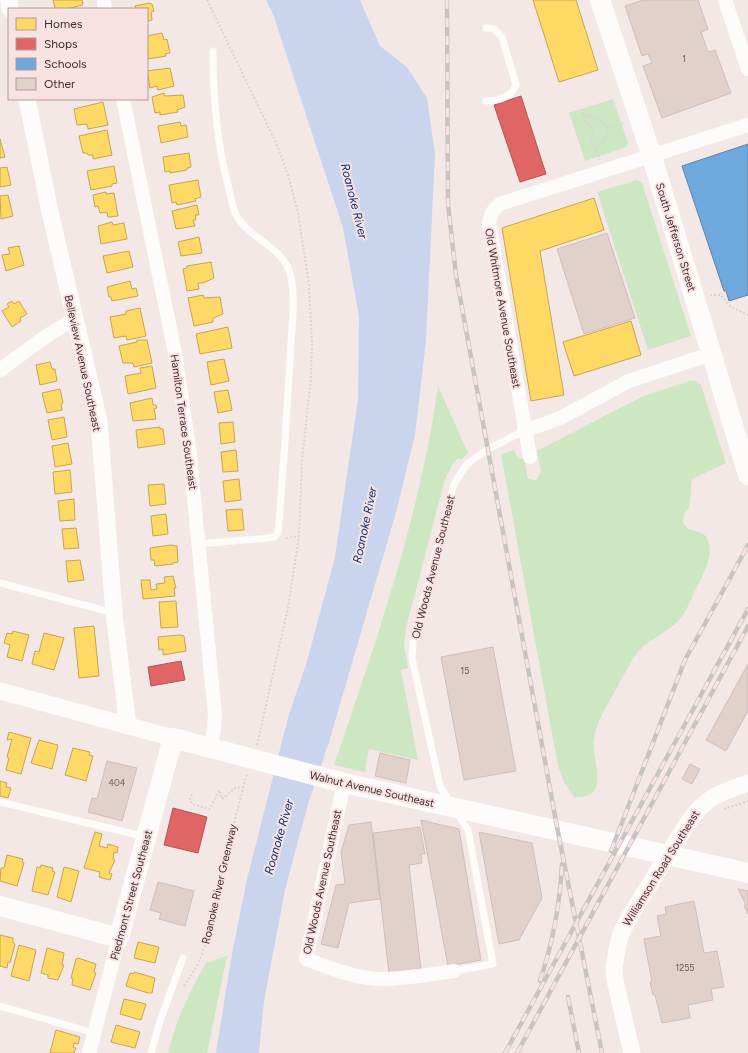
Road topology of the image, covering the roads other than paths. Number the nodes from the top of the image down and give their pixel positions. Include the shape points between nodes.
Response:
1 (600, 0) edge
2 (725, 0) edge
3 (486, 28) dead end
4 (212, 51) dead end
5 (748, 69) edge
6 (27, 100) edge
7 (123, 100) edge
8 (486, 101) dead end
9 (748, 125) edge
10 (652, 157) junction
11 (74, 319) junction
12 (711, 354) junction
13 (0, 370) edge
14 (524, 431) junction
15 (530, 457) dead end
16 (748, 474) edge
17 (199, 544) junction
18 (0, 582) edge
19 (114, 613) junction
20 (0, 691) edge
21 (128, 726) junction
22 (173, 738) junction
23 (210, 748) junction
24 (344, 783) junction
25 (748, 783) edge
26 (0, 802) edge
27 (146, 838) junction
28 (748, 873) edge
29 (0, 906) edge
30 (119, 938) junction
31 (183, 958) dead end
32 (454, 971) joint
33 (0, 1006) edge
34 (94, 1033) junction
35 (89, 1053) edge
36 (151, 1053) edge
37 (632, 1053) edge

1 - 10 main road, South Jefferson Street
2 - 5 street
3 - 8 lane via 494,29 502,37 516,84 514,91 502,99
4 - 17 lane via 212,85 223,168 236,214 244,226 281,256 287,265 291,278 293,305 278,533 268,538
6 - 11 street, Belleview Avenue Southeast
7 - 17 street, Hamilton Terrace Southeast via 175,353 189,447
9 - 10 street
10 - 12 main road, South Jefferson Street
10 - 14 street, Old Whitmore Avenue Southeast via 500,204 490,215 489,223
11 - 13 street
11 - 19 street, Belleview Avenue Southeast via 99,421
12 - 14 street, Old Woods Avenue Southeast via 629,381 560,418
12 - 16 main road, South Jefferson Street
14 - 15 street
14 - 32 lane, Old Woods Avenue Southeast via 488,449 467,464 454,484 413,640 412,658 440,786 468,830 493,964
17 - 23 street, Hamilton Terrace Southeast via 215,715
18 - 19 lane
19 - 21 street, Belleview Avenue Southeast
20 - 21 street, Walnut Avenue Southeast
21 - 22 street, Walnut Avenue Southeast
22 - 23 main road, Walnut Avenue Southeast
22 - 27 main road, Piedmont Street Southeast
23 - 24 main road, Walnut Avenue Southeast
24 - 28 main road, Walnut Avenue Southeast
24 - 32 street, Old Woods Avenue Southeast via 306,959 344,973 379,979 417,977
25 - 37 street, Williamson Road Southeast via 709,798 697,809 622,931 614,974
26 - 27 lane
27 - 30 main road, Piedmont Street Southeast
29 - 30 main road
30 - 34 street, Piedmont Street Southeast
31 - 36 lane
33 - 34 lane
34 - 35 street, Piedmont Street Southeast

